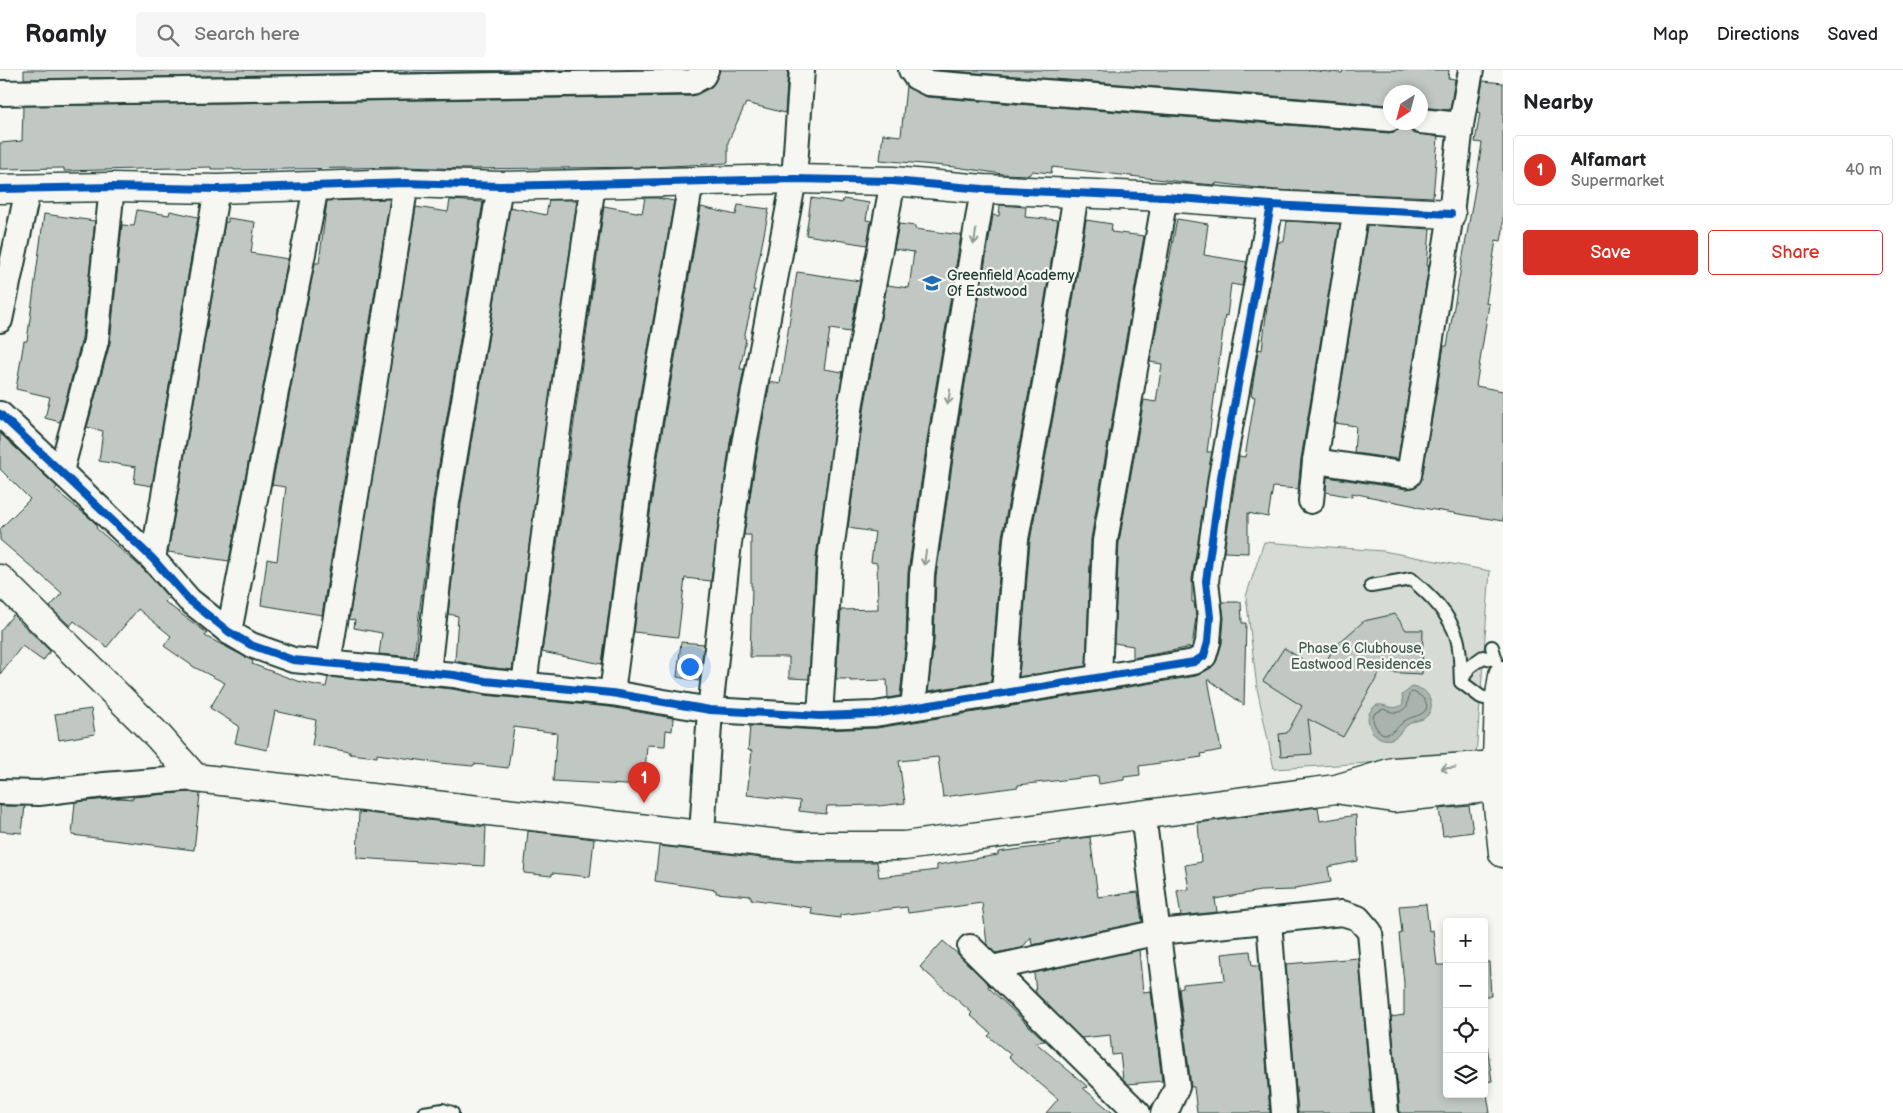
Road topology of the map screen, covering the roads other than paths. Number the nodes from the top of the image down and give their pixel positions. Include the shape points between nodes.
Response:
1 (706, 70) edge
2 (802, 70) edge
3 (911, 70) edge
4 (1471, 70) edge
5 (0, 93) edge
6 (1383, 118) edge
7 (1428, 122) edge
8 (1461, 125) junction
9 (794, 179) junction
10 (892, 181) junction
11 (690, 182) junction
12 (406, 183) junction
13 (593, 184) junction
14 (316, 186) junction
15 (500, 186) junction
16 (112, 187) junction
17 (0, 189) edge
18 (28, 189) junction
19 (217, 189) junction
20 (983, 189) junction
21 (1076, 194) junction
22 (1165, 197) junction
23 (1271, 205) junction
24 (1356, 209) junction
25 (1451, 214) junction
26 (0, 320) edge
27 (0, 414) edge
28 (1316, 462) junction
29 (61, 471) junction
30 (1312, 501) dead end
31 (153, 559) junction
32 (0, 579) edge
33 (1371, 586) dead end
34 (229, 632) junction
35 (1492, 647) dead end
36 (328, 664) junction
37 (428, 672) junction
38 (1503, 675) edge
39 (1098, 676) junction
40 (1461, 682) junction
41 (524, 684) junction
42 (1004, 692) junction
43 (612, 693) junction
44 (1500, 702) junction
45 (913, 707) junction
46 (710, 710) junction
47 (820, 716) junction
48 (1496, 776) junction
49 (195, 778) junction
50 (0, 792) edge
51 (1143, 814) junction
52 (702, 834) junction
53 (1503, 853) edge
54 (1269, 921) junction
55 (1159, 932) junction
56 (970, 946) dead end
57 (992, 968) junction
58 (424, 1113) edge
59 (452, 1113) edge
60 (1138, 1113) edge
61 (1163, 1113) edge
62 (1284, 1113) edge
63 (1386, 1113) edge

1 - 5 street via 703,76 692,82
2 - 9 street
3 - 6 street via 916,77 928,83
4 - 8 street
7 - 8 street
8 - 25 street
9 - 10 street
9 - 11 street
9 - 46 street via 744,444
10 - 20 street
10 - 47 street via 850,412 830,559
11 - 13 street
11 - 43 street via 643,460
12 - 14 street
12 - 15 street
12 - 36 street
13 - 15 street
13 - 41 street
14 - 19 street
14 - 34 street
15 - 37 street via 447,502
16 - 18 street
16 - 19 street
16 - 29 street via 96,342
17 - 18 street
18 - 26 street
19 - 31 street
20 - 21 street
20 -> 45 street via 923,566
21 - 22 street
21 - 42 street via 1016,539
22 - 23 street
22 - 39 street via 1105,541
23 - 24 street
23 - 39 street via 1221,477 1206,581 1210,617 1204,656 1194,662
24 - 25 street
24 - 28 street
25 - 28 street via 1409,475
27 - 29 street
28 - 30 street
29 - 31 street
31 - 34 street via 189,600
32 - 49 street via 158,736
33 - 40 lane via 1411,579 1433,598 1450,622 1457,639
34 - 36 street via 251,645 293,660
35 - 40 lane via 1496,660 1483,657 1469,667
36 - 37 street
37 - 41 street
38 - 44 street
39 - 42 street
40 - 44 lane via 1481,696
41 - 43 street
42 - 45 street
43 - 46 street
44 - 48 street
45 - 47 street via 875,714
46 - 47 street
46 - 52 street
48 - 51 street via 1393,772 1336,789
48 - 53 street
49 - 50 street via 39,793
49 - 52 street
51 - 52 street via 904,846 798,846
51 - 55 street
54 - 55 street
54 - 62 street
54 - 63 street via 1342,913 1358,918 1370,932
55 - 57 street
55 - 61 street via 1177,1087
56 - 57 street
57 - 60 street
58 - 59 lane via 443,1110

